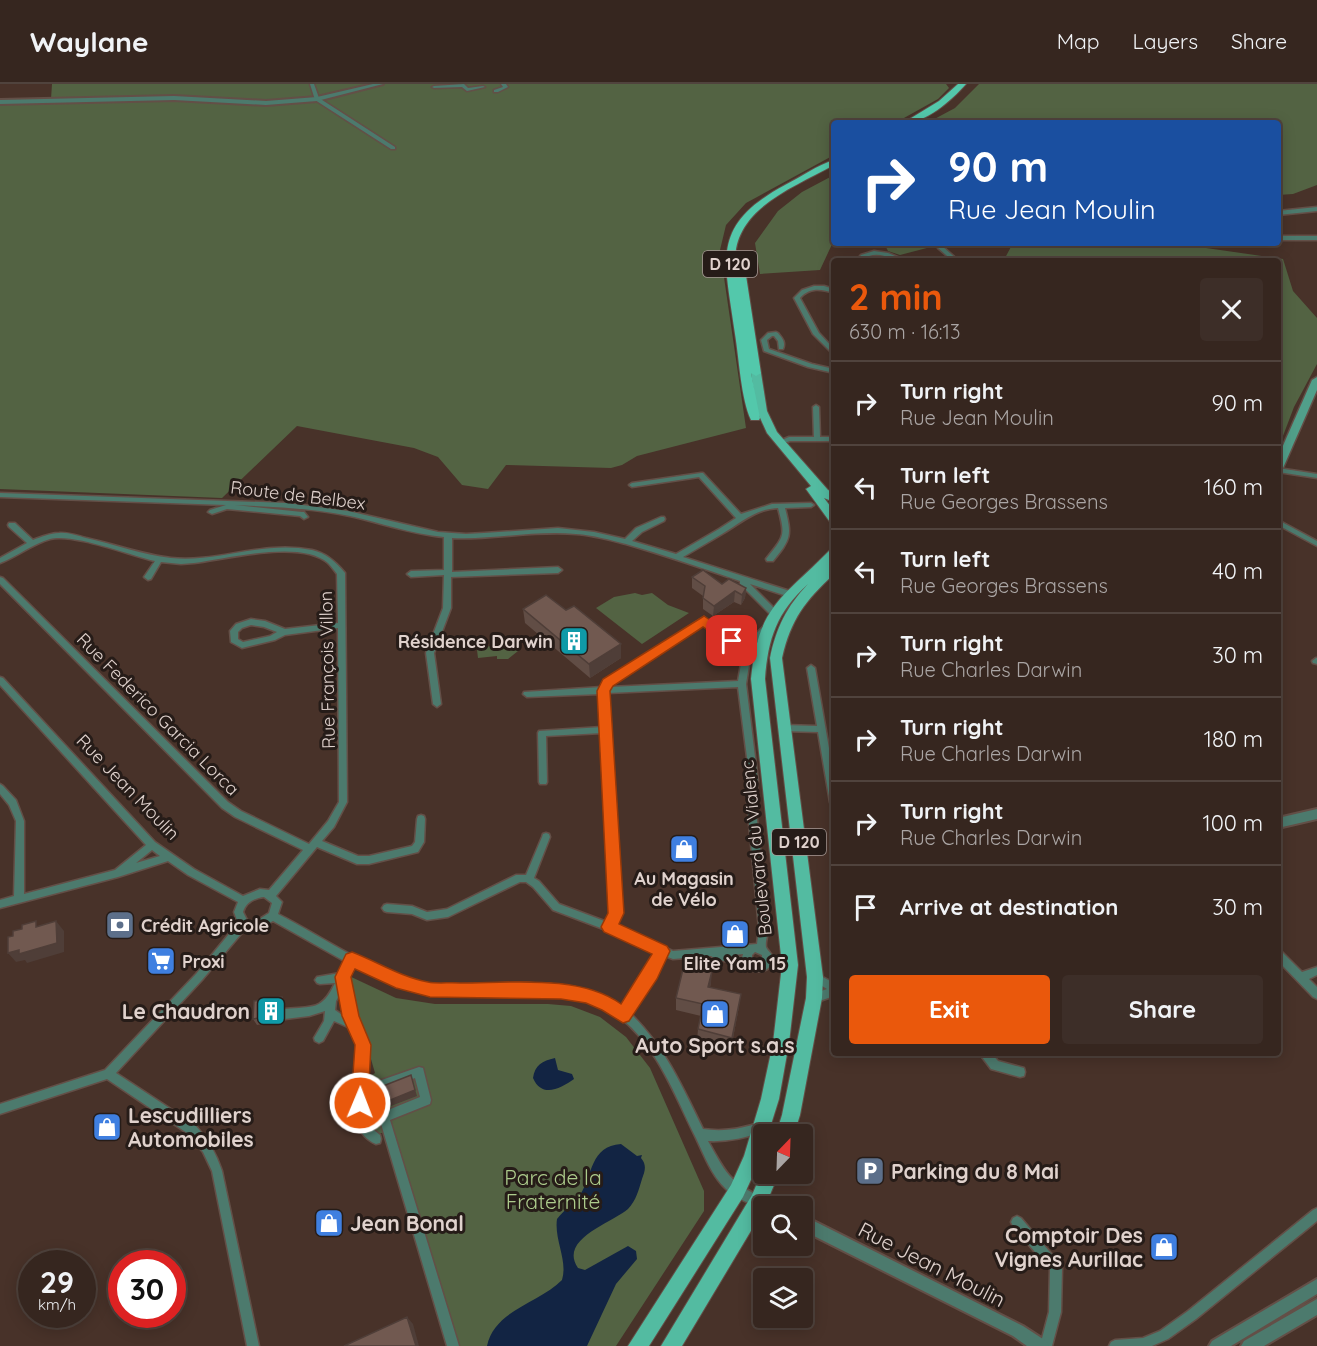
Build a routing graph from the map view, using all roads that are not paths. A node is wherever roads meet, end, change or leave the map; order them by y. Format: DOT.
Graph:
graph roads {
  1 [pos="312,84"];
  2 [pos="380,84"];
  3 [pos="503,84"];
  4 [pos="962,84"];
  5 [pos="970,84"];
  6 [pos="461,85"];
  7 [pos="434,87"];
  8 [pos="483,87"];
  9 [pos="496,91"];
  10 [pos="317,99"];
  11 [pos="0,102"];
  12 [pos="912,120"];
  13 [pos="924,120"];
  14 [pos="393,148"];
  15 [pos="831,164"];
  16 [pos="831,170"];
  17 [pos="1317,209"];
  18 [pos="1281,213"];
  19 [pos="1281,238"];
  20 [pos="1317,238"];
  21 [pos="940,247"];
  22 [pos="861,258"];
  23 [pos="891,258"];
  24 [pos="953,258"];
  25 [pos="831,290"];
  26 [pos="781,348"];
  27 [pos="831,349"];
  28 [pos="831,370"];
  29 [pos="756,373"];
  30 [pos="1317,380"];
  31 [pos="816,407"];
  32 [pos="755,418"];
  33 [pos="817,438"];
  34 [pos="831,439"];
  35 [pos="779,443"];
  36 [pos="1281,462"];
  37 [pos="1281,470"];
  38 [pos="1317,476"];
  39 [pos="632,484"];
  40 [pos="0,495"];
  41 [pos="831,496"];
  42 [pos="811,505"];
  43 [pos="781,506"];
  44 [pos="285,509"];
  45 [pos="212,512"];
  46 [pos="831,515"];
  47 [pos="304,517"];
  48 [pos="740,518"];
  49 [pos="661,519"];
  50 [pos="1281,524"];
  51 [pos="12,525"];
  52 [pos="448,535"];
  53 [pos="626,542"];
  54 [pos="33,544"];
  55 [pos="1317,544"];
  56 [pos="831,556"];
  57 [pos="677,557"];
  58 [pos="160,558"];
  59 [pos="770,559"];
  60 [pos="0,561"];
  61 [pos="558,570"];
  62 [pos="831,571"];
  63 [pos="448,573"];
  64 [pos="411,574"];
  65 [pos="148,577"];
  66 [pos="0,580"];
  67 [pos="743,581"];
  68 [pos="790,594"];
  69 [pos="771,620"];
  70 [pos="342,625"];
  71 [pos="284,632"];
  72 [pos="748,645"];
  73 [pos="811,668"];
  74 [pos="0,680"];
  75 [pos="742,684"];
  76 [pos="604,691"];
  77 [pos="527,694"];
  78 [pos="437,704"];
  79 [pos="784,728"];
  80 [pos="822,729"];
  81 [pos="604,730"];
  82 [pos="749,748"];
  83 [pos="765,782"];
  84 [pos="543,783"];
  85 [pos="831,784"];
  86 [pos="0,788"];
  87 [pos="1317,814"];
  88 [pos="421,819"];
  89 [pos="1281,822"];
  90 [pos="546,837"];
  91 [pos="152,844"];
  92 [pos="313,845"];
  93 [pos="168,856"];
  94 [pos="118,873"];
  95 [pos="529,879"];
  96 [pos="271,896"];
  97 [pos="19,899"];
  98 [pos="244,901"];
  99 [pos="0,904"];
  100 [pos="387,908"];
  101 [pos="273,916"];
  102 [pos="244,923"];
  103 [pos="609,927"];
  104 [pos="756,950"];
  105 [pos="662,951"];
  106 [pos="691,954"];
  107 [pos="1281,957"];
  108 [pos="352,959"];
  109 [pos="751,966"];
  110 [pos="1317,971"];
  111 [pos="343,977"];
  112 [pos="815,977"];
  113 [pos="1301,977"];
  114 [pos="320,980"];
  115 [pos="831,988"];
  116 [pos="831,991"];
  117 [pos="1317,994"];
  118 [pos="814,998"];
  119 [pos="331,1006"];
  120 [pos="285,1014"];
  121 [pos="623,1016"];
  122 [pos="355,1025"];
  123 [pos="319,1038"];
  124 [pos="987,1056"];
  125 [pos="1020,1072"];
  126 [pos="108,1074"];
  127 [pos="0,1109"];
  128 [pos="384,1117"];
  129 [pos="762,1124"];
  130 [pos="788,1124"];
  131 [pos="753,1130"];
  132 [pos="699,1134"];
  133 [pos="376,1139"];
  134 [pos="753,1154"];
  135 [pos="737,1191"];
  136 [pos="753,1199"];
  137 [pos="1317,1214"];
  138 [pos="753,1219"];
  139 [pos="1017,1222"];
  140 [pos="813,1228"];
  141 [pos="1317,1286"];
  142 [pos="1317,1307"];
  143 [pos="253,1346"];
  144 [pos="453,1346"];
  145 [pos="638,1346"];
  146 [pos="671,1346"];
  147 [pos="1041,1346"];
  148 [pos="1046,1346"];
  149 [pos="1115,1346"];
  150 [pos="1217,1346"];
  151 [pos="1249,1346"];
  1 -- 10 [label="street"];
  2 -- 10 [label="street"];
  3 -- 9 [label="street"];
  4 -- 12 [label="highway"];
  5 -- 13 [label="highway"];
  6 -- 7 [label="street"];
  6 -- 8 [label="street"];
  10 -- 11 [label="street"];
  10 -- 14 [label="street"];
  15 -- 32 [label="highway, D 120"];
  16 -- 29 [label="highway, D 120"];
  17 -- 18 [label="street"];
  19 -- 20 [label="street"];
  21 -- 24 [label="street"];
  22 -- 23 [label="street"];
  25 -- 27 [label="street"];
  26 -- 28 [label="street"];
  29 -- 35 [label="main road, D 120"];
  30 -- 36 [label="main road"];
  31 -- 33 [label="street"];
  32 -- 46 [label="main road, D 120"];
  33 -- 34 [label="street"];
  33 -- 35 [label="street"];
  35 -- 41 [label="main road, D 120"];
  37 -- 38 [label="street"];
  39 -- 48 [label="street"];
  40 -- 44 [label="street, Route de Belbex"];
  42 -- 43 [label="street"];
  43 -- 48 [label="street"];
  43 -- 59 [label="street"];
  44 -- 45 [label="street"];
  44 -- 47 [label="street"];
  44 -- 52 [label="street, Route de Belbex"];
  48 -- 57 [label="street"];
  49 -- 53 [label="street"];
  50 -- 55 [label="street"];
  51 -- 54 [label="street"];
  52 -- 53 [label="street, Route de Belbex"];
  52 -- 63 [label="street"];
  53 -- 57 [label="street, Route de Belbex"];
  54 -- 58 [label="street, Rue François Villon"];
  54 -- 60 [label="street, Rue François Villon"];
  56 -- 68 [label="main road, Boulevard du Vialenc / D 120"];
  57 -- 67 [label="street, Route de Belbex"];
  58 -- 65 [label="street"];
  58 -- 70 [label="street, Rue François Villon"];
  61 -- 63 [label="street"];
  62 -- 79 [label="main road, D 120"];
  63 -- 64 [label="street"];
  63 -- 78 [label="street"];
  66 -- 92 [label="street, Rue Federico Garcia Lorca"];
  67 -- 68 [label="street, Route de Belbex"];
  67 -- 69 [label="street, Route de Belbex"];
  68 -- 69 [label="main road, Boulevard du Vialenc / D 120"];
  69 -- 72 [label="street"];
  69 -- 83 [label="main road, Boulevard du Vialenc / D 120"];
  70 -- 71 [label="street"];
  70 -- 92 [label="street, Rue François Villon"];
  71 -- 71 [label="street"];
  72 -- 75 [label="street"];
  72 -- 76 [label="street"];
  73 -- 80 [label="street"];
  74 -- 91 [label="street, Rue Jean Moulin"];
  75 -- 76 [label="street"];
  75 -- 82 [label="street"];
  76 -- 77 [label="street"];
  76 -- 81 [label="street"];
  79 -- 80 [label="street"];
  79 -- 112 [label="main road, D 120"];
  80 -- 85 [label="street"];
  81 -- 84 [label="street"];
  81 -- 103 [label="street"];
  82 -- 83 [label="street"];
  82 -- 104 [label="street"];
  83 -- 129 [label="main road, Boulevard du Vialenc / D 120"];
  86 -- 97 [label="street"];
  87 -- 89 [label="street"];
  88 -- 92 [label="street, Rue Federico Garcia Lorca"];
  90 -- 95 [label="street"];
  91 -- 93 [label="street, Rue Jean Moulin"];
  91 -- 94 [label="street"];
  92 -- 96 [label="street, Rue François Villon"];
  93 -- 94 [label="street"];
  93 -- 98 [label="street, Rue Jean Moulin"];
  94 -- 97 [label="street"];
  95 -- 100 [label="street"];
  95 -- 103 [label="street"];
  96 -- 98 [label="street"];
  96 -- 101 [label="street"];
  97 -- 99 [label="street"];
  98 -- 102 [label="street"];
  101 -- 102 [label="street"];
  101 -- 108 [label="street"];
  102 -- 126 [label="street"];
  103 -- 105 [label="street"];
  104 -- 106 [label="street"];
  104 -- 109 [label="street"];
  104 -- 109 [label="street"];
  105 -- 106 [label="street"];
  105 -- 121 [label="street"];
  106 -- 109 [label="street"];
  107 -- 113 [label="street"];
  108 -- 111 [label="street"];
  108 -- 121 [label="street"];
  110 -- 113 [label="street"];
  111 -- 114 [label="street"];
  111 -- 119 [label="street"];
  111 -- 122 [label="street"];
  112 -- 115 [label="street"];
  112 -- 118 [label="main road, D 120"];
  113 -- 117 [label="street"];
  116 -- 118 [label="street"];
  118 -- 130 [label="main road, D 120"];
  119 -- 120 [label="street"];
  119 -- 122 [label="street"];
  119 -- 123 [label="street"];
  121 -- 132 [label="street"];
  122 -- 133 [label="street"];
  124 -- 125 [label="street"];
  126 -- 127 [label="street"];
  126 -- 143 [label="street"];
  128 -- 128 [label="street"];
  128 -- 144 [label="street"];
  131 -- 132 [label="street"];
  132 -- 135 [label="street"];
  134 -- 135 [label="main road, Boulevard du Vialenc / D 120"];
  135 -- 136 [label="street"];
  135 -- 145 [label="main road, Boulevard du Vialenc / D 120"];
  137 -- 149 [label="street"];
  138 -- 146 [label="main road"];
  139 -- 148 [label="street"];
  140 -- 147 [label="street, Rue Jean Moulin"];
  141 -- 150 [label="street"];
  142 -- 151 [label="street"];
}
